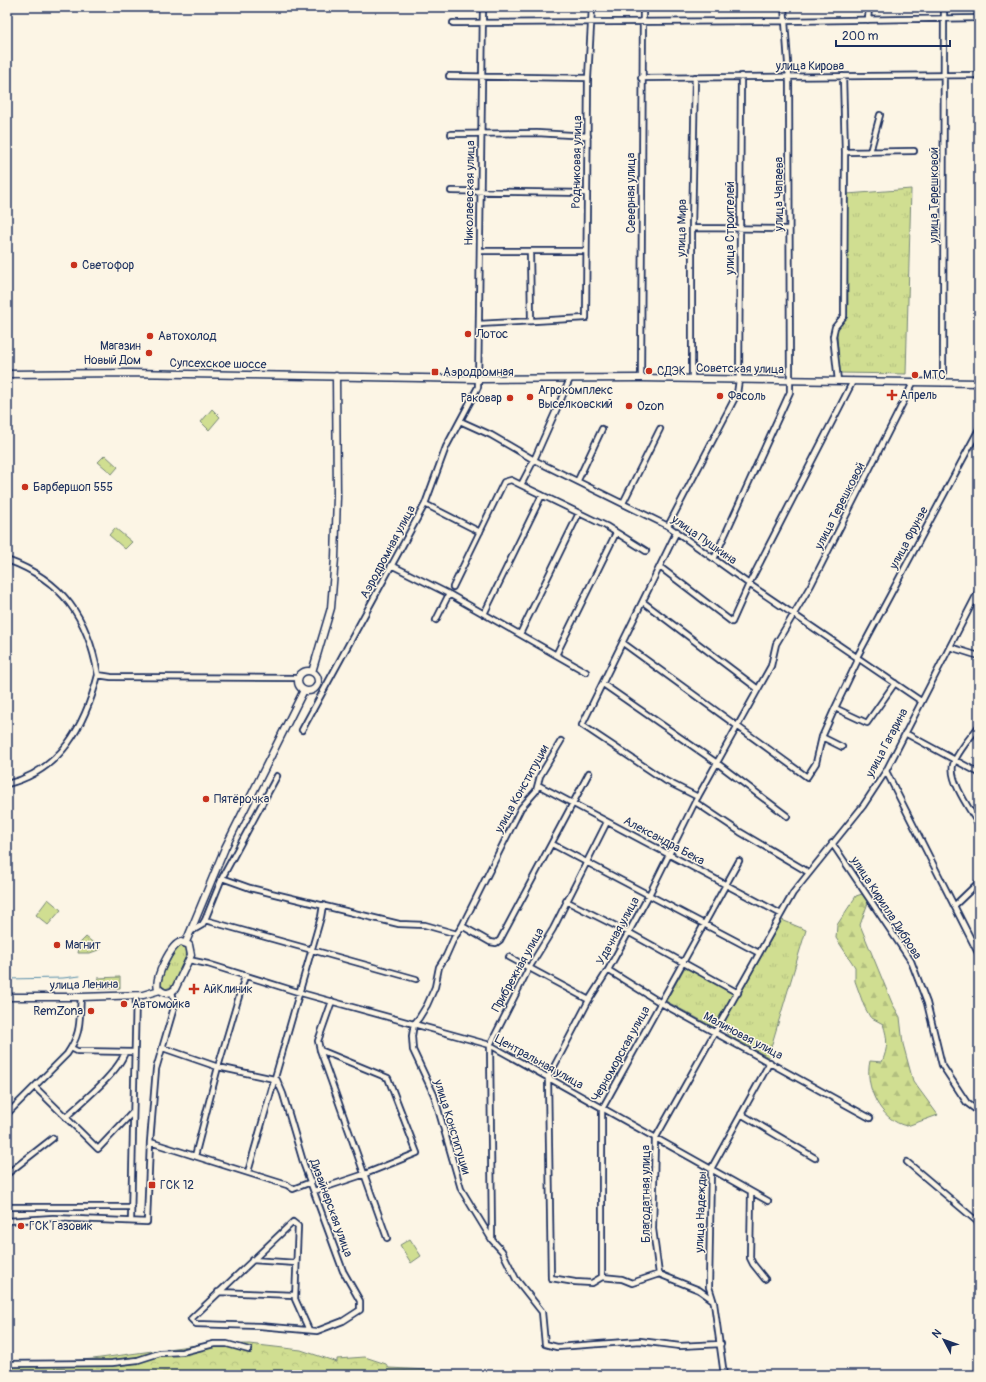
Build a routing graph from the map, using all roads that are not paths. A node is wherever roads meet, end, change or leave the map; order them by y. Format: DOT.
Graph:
graph roads {
  1 [pos="483,7"];
  2 [pos="592,7"];
  3 [pos="643,7"];
  4 [pos="784,7"];
  5 [pos="869,7"];
  6 [pos="944,7"];
  7 [pos="979,18"];
  8 [pos="868,20"];
  9 [pos="944,20"];
  10 [pos="784,21"];
  11 [pos="642,22"];
  12 [pos="453,23"];
  13 [pos="482,23"];
  14 [pos="592,23"];
  15 [pos="449,76"];
  16 [pos="482,76"];
  17 [pos="741,76"];
  18 [pos="843,76"];
  19 [pos="945,76"];
  20 [pos="979,76"];
  21 [pos="695,77"];
  22 [pos="789,77"];
  23 [pos="588,78"];
  24 [pos="641,78"];
  25 [pos="880,115"];
  26 [pos="451,134"];
  27 [pos="481,134"];
  28 [pos="588,136"];
  29 [pos="845,152"];
  30 [pos="870,152"];
  31 [pos="914,152"];
  32 [pos="451,191"];
  33 [pos="481,192"];
  34 [pos="587,193"];
  35 [pos="692,228"];
  36 [pos="739,229"];
  37 [pos="789,229"];
  38 [pos="480,251"];
  39 [pos="530,251"];
  40 [pos="586,251"];
  41 [pos="530,321"];
  42 [pos="479,324"];
  43 [pos="7,374"];
  44 [pos="336,376"];
  45 [pos="428,378"];
  46 [pos="641,378"];
  47 [pos="478,379"];
  48 [pos="570,379"];
  49 [pos="692,379"];
  50 [pos="739,380"];
  51 [pos="790,381"];
  52 [pos="838,381"];
  53 [pos="853,381"];
  54 [pos="913,383"];
  55 [pos="943,383"];
  56 [pos="979,383"];
  57 [pos="460,420"];
  58 [pos="660,429"];
  59 [pos="979,429"];
  60 [pos="602,430"];
  61 [pos="534,460"];
  62 [pos="578,480"];
  63 [pos="521,485"];
  64 [pos="542,495"];
  65 [pos="623,503"];
  66 [pos="425,504"];
  67 [pos="579,513"];
  68 [pos="668,526"];
  69 [pos="677,531"];
  70 [pos="480,532"];
  71 [pos="616,533"];
  72 [pos="646,551"];
  73 [pos="714,559"];
  74 [pos="7,560"];
  75 [pos="391,565"];
  76 [pos="660,567"];
  77 [pos="749,584"];
  78 [pos="453,587"];
  79 [pos="979,590"];
  80 [pos="449,594"];
  81 [pos="643,602"];
  82 [pos="973,602"];
  83 [pos="979,603"];
  84 [pos="484,614"];
  85 [pos="794,615"];
  86 [pos="436,620"];
  87 [pos="520,634"];
  88 [pos="623,643"];
  89 [pos="950,647"];
  90 [pos="556,655"];
  91 [pos="979,656"];
  92 [pos="857,657"];
  93 [pos="312,672"];
  94 [pos="586,672"];
  95 [pos="98,675"];
  96 [pos="298,678"];
  97 [pos="895,683"];
  98 [pos="603,684"];
  99 [pos="758,689"];
  100 [pos="304,690"];
  101 [pos="921,701"];
  102 [pos="835,708"];
  103 [pos="738,726"];
  104 [pos="979,726"];
  105 [pos="302,730"];
  106 [pos="905,733"];
  107 [pos="822,737"];
  108 [pos="561,741"];
  109 [pos="842,747"];
  110 [pos="955,760"];
  111 [pos="717,763"];
  112 [pos="886,771"];
  113 [pos="590,773"];
  114 [pos="979,773"];
  115 [pos="277,776"];
  116 [pos="7,784"];
  117 [pos="538,785"];
  118 [pos="697,800"];
  119 [pos="573,803"];
  120 [pos="787,816"];
  121 [pos="607,822"];
  122 [pos="979,825"];
  123 [pos="552,844"];
  124 [pos="832,844"];
  125 [pos="670,854"];
  126 [pos="739,861"];
  127 [pos="586,862"];
  128 [pos="808,872"];
  129 [pos="222,878"];
  130 [pos="979,882"];
  131 [pos="726,885"];
  132 [pos="649,895"];
  133 [pos="566,901"];
  134 [pos="323,905"];
  135 [pos="954,906"];
  136 [pos="781,914"];
  137 [pos="205,920"];
  138 [pos="704,925"];
  139 [pos="462,926"];
  140 [pos="190,932"];
  141 [pos="628,932"];
  142 [pos="457,934"];
  143 [pos="186,942"];
  144 [pos="313,950"];
  145 [pos="758,953"];
  146 [pos="979,955"];
  147 [pos="509,957"];
  148 [pos="189,960"];
  149 [pos="683,963"];
  150 [pos="529,968"];
  151 [pos="608,970"];
  152 [pos="245,976"];
  153 [pos="416,979"];
  154 [pos="160,990"];
  155 [pos="172,992"];
  156 [pos="301,993"];
  157 [pos="738,993"];
  158 [pos="136,995"];
  159 [pos="7,997"];
  160 [pos="81,997"];
  161 [pos="589,1000"];
  162 [pos="332,1001"];
  163 [pos="661,1003"];
  164 [pos="414,1024"];
  165 [pos="715,1032"];
  166 [pos="490,1045"];
  167 [pos="71,1048"];
  168 [pos="163,1048"];
  169 [pos="320,1050"];
  170 [pos="125,1052"];
  171 [pos="133,1052"];
  172 [pos="770,1062"];
  173 [pos="218,1067"];
  174 [pos="548,1078"];
  175 [pos="274,1079"];
  176 [pos="35,1087"];
  177 [pos="602,1108"];
  178 [pos="979,1112"];
  179 [pos="132,1113"];
  180 [pos="7,1114"];
  181 [pos="741,1114"];
  182 [pos="66,1117"];
  183 [pos="870,1118"];
  184 [pos="53,1138"];
  185 [pos="655,1139"];
  186 [pos="150,1142"];
  187 [pos="195,1156"];
  188 [pos="815,1158"];
  189 [pos="907,1162"];
  190 [pos="710,1169"];
  191 [pos="248,1172"];
  192 [pos="7,1174"];
  193 [pos="364,1174"];
  194 [pos="311,1182"];
  195 [pos="314,1190"];
  196 [pos="751,1192"];
  197 [pos="768,1201"];
  198 [pos="7,1207"];
  199 [pos="132,1207"];
  200 [pos="7,1221"];
  201 [pos="130,1221"];
  202 [pos="979,1223"];
  203 [pos="387,1238"];
  204 [pos="492,1240"];
  205 [pos="252,1260"];
  206 [pos="296,1263"];
  207 [pos="659,1274"];
  208 [pos="602,1277"];
  209 [pos="765,1279"];
  210 [pos="218,1292"];
  211 [pos="294,1295"];
  212 [pos="713,1300"];
  213 [pos="309,1330"];
  214 [pos="721,1344"];
  215 [pos="249,1350"];
  216 [pos="7,1364"];
  217 [pos="724,1375"];
  1 -- 13 [label="street, Николаевская улица"];
  2 -- 14 [label="street, Родниковая улица"];
  3 -- 11 [label="street, Северная улица"];
  4 -- 10 [label="street, улица Чапаева"];
  5 -- 8 [label="street"];
  6 -- 9 [label="street, улица Терешковой"];
  7 -- 9 [label="street"];
  8 -- 9 [label="street"];
  8 -- 10 [label="street"];
  9 -- 19 [label="street, улица Терешковой"];
  10 -- 11 [label="street"];
  10 -- 22 [label="street, улица Чапаева"];
  11 -- 14 [label="street"];
  11 -- 24 [label="street, Северная улица"];
  12 -- 13 [label="street"];
  13 -- 14 [label="street"];
  13 -- 16 [label="street, Николаевская улица"];
  14 -- 23 [label="street, Родниковая улица"];
  15 -- 16 [label="street"];
  16 -- 23 [label="street"];
  16 -- 27 [label="street, Николаевская улица"];
  17 -- 21 [label="street, улица Кирова"];
  17 -- 22 [label="street, улица Кирова"];
  17 -- 36 [label="street, улица Строителей"];
  18 -- 19 [label="street, улица Кирова"];
  18 -- 22 [label="street, улица Кирова"];
  18 -- 29 [label="street"];
  19 -- 20 [label="street, улица Кирова"];
  19 -- 55 [label="street, улица Терешковой"];
  21 -- 24 [label="street, улица Кирова"];
  21 -- 35 [label="street, улица Мира"];
  22 -- 37 [label="street, улица Чапаева"];
  23 -- 28 [label="street, Родниковая улица"];
  24 -- 46 [label="street, Северная улица"];
  25 -- 30 [label="street"];
  26 -- 27 [label="street"];
  27 -- 28 [label="street"];
  27 -- 33 [label="street, Николаевская улица"];
  28 -- 34 [label="street, Родниковая улица"];
  29 -- 30 [label="street"];
  29 -- 52 [label="street"];
  30 -- 31 [label="street"];
  32 -- 33 [label="street"];
  33 -- 34 [label="street"];
  33 -- 38 [label="street, Николаевская улица"];
  34 -- 40 [label="street, Родниковая улица"];
  35 -- 36 [label="street"];
  35 -- 49 [label="street, улица Мира"];
  36 -- 37 [label="street"];
  36 -- 50 [label="street, улица Строителей"];
  37 -- 51 [label="street, улица Чапаева"];
  38 -- 39 [label="street"];
  38 -- 42 [label="street, Николаевская улица"];
  39 -- 40 [label="street"];
  39 -- 41 [label="street"];
  40 -- 41 [label="street, Родниковая улица"];
  41 -- 42 [label="street"];
  42 -- 47 [label="street, Николаевская улица"];
  43 -- 44 [label="main road, Супсехское шоссе"];
  44 -- 45 [label="main road, Супсехское шоссе"];
  44 -- 93 [label="main road"];
  45 -- 47 [label="main road, Советская улица"];
  46 -- 48 [label="main road, Советская улица"];
  46 -- 49 [label="main road, Советская улица"];
  47 -- 48 [label="main road, Советская улица"];
  47 -- 57 [label="street, Аэродромная улица"];
  48 -- 61 [label="street"];
  49 -- 50 [label="main road, Советская улица"];
  50 -- 51 [label="main road, Советская улица"];
  50 -- 68 [label="street"];
  51 -- 52 [label="main road, Советская улица"];
  51 -- 73 [label="street, улица Чапаева"];
  52 -- 53 [label="main road, Советская улица"];
  53 -- 54 [label="main road, Советская улица"];
  53 -- 77 [label="street"];
  54 -- 55 [label="main road, Советская улица"];
  54 -- 85 [label="street, улица Терешковой"];
  55 -- 56 [label="main road, Советская улица"];
  57 -- 61 [label="street, улица Пушкина"];
  57 -- 66 [label="street, Аэродромная улица"];
  58 -- 65 [label="street"];
  59 -- 92 [label="street, улица Фрунзе"];
  60 -- 62 [label="street"];
  61 -- 62 [label="street, улица Пушкина"];
  61 -- 63 [label="street"];
  62 -- 65 [label="street, улица Пушкина"];
  63 -- 64 [label="street"];
  63 -- 70 [label="street"];
  64 -- 67 [label="street"];
  64 -- 84 [label="street"];
  65 -- 68 [label="street, улица Пушкина"];
  66 -- 70 [label="street"];
  66 -- 75 [label="street, Аэродромная улица"];
  67 -- 71 [label="street"];
  67 -- 87 [label="street"];
  68 -- 69 [label="street, улица Пушкина"];
  69 -- 73 [label="street, улица Пушкина"];
  69 -- 76 [label="street"];
  70 -- 78 [label="street"];
  71 -- 72 [label="street"];
  71 -- 90 [label="street"];
  73 -- 77 [label="street, улица Пушкина"];
  74 -- 95 [label="street"];
  75 -- 80 [label="street"];
  75 -- 105 [label="street, Аэродромная улица"];
  76 -- 77 [label="street"];
  76 -- 81 [label="street"];
  77 -- 85 [label="street, улица Пушкина"];
  79 -- 82 [label="street, улица Гагарина"];
  80 -- 84 [label="street"];
  80 -- 86 [label="street"];
  81 -- 88 [label="street"];
  81 -- 99 [label="street"];
  82 -- 83 [label="street"];
  82 -- 89 [label="street, улица Гагарина"];
  84 -- 87 [label="street"];
  85 -- 92 [label="street, улица Пушкина"];
  85 -- 99 [label="street, Удачная улица"];
  87 -- 90 [label="street"];
  88 -- 98 [label="street"];
  88 -- 103 [label="street"];
  89 -- 91 [label="street"];
  89 -- 101 [label="street, улица Гагарина"];
  90 -- 94 [label="street"];
  92 -- 97 [label="street, улица Пушкина"];
  92 -- 102 [label="street, улица Фрунзе"];
  93 -- 96 [label="main road"];
  93 -- 100 [label="main road"];
  95 -- 96 [label="street"];
  95 -- 116 [label="street"];
  96 -- 100 [label="main road"];
  97 -- 101 [label="street, улица Пушкина"];
  97 -- 102 [label="street"];
  98 -- 111 [label="street"];
  98 -- 118 [label="street"];
  99 -- 103 [label="street, Удачная улица"];
  100 -- 140 [label="main road"];
  101 -- 106 [label="street, улица Гагарина"];
  102 -- 107 [label="street, улица Фрунзе"];
  103 -- 107 [label="street, улица Фрунзе"];
  103 -- 111 [label="street, Удачная улица"];
  104 -- 110 [label="street"];
  106 -- 110 [label="street"];
  106 -- 112 [label="street, улица Гагарина"];
  107 -- 109 [label="street"];
  108 -- 117 [label="street, улица Конституции"];
  110 -- 114 [label="street"];
  110 -- 122 [label="street"];
  111 -- 118 [label="street, Удачная улица"];
  111 -- 120 [label="street"];
  112 -- 124 [label="street, улица Гагарина"];
  112 -- 135 [label="street"];
  113 -- 119 [label="street"];
  115 -- 129 [label="street"];
  117 -- 119 [label="street, Александра Бека"];
  117 -- 139 [label="street, улица Конституции"];
  118 -- 125 [label="street, Удачная улица"];
  118 -- 128 [label="street"];
  119 -- 121 [label="street, Александра Бека"];
  119 -- 123 [label="street"];
  121 -- 125 [label="street, Александра Бека"];
  121 -- 127 [label="street, Прибрежная улица"];
  123 -- 127 [label="street"];
  123 -- 139 [label="street"];
  124 -- 128 [label="street, улица Гагарина"];
  124 -- 178 [label="street, улица Кирилла Диброва"];
  125 -- 131 [label="street, Александра Бека"];
  125 -- 132 [label="street, Удачная улица"];
  126 -- 131 [label="street, Черноморская улица"];
  127 -- 132 [label="street"];
  127 -- 133 [label="street, Прибрежная улица"];
  128 -- 136 [label="street, улица Гагарина"];
  129 -- 134 [label="street"];
  129 -- 137 [label="street"];
  130 -- 135 [label="street"];
  131 -- 136 [label="street, Александра Бека"];
  131 -- 138 [label="street, Черноморская улица"];
  132 -- 138 [label="street"];
  132 -- 141 [label="street, Удачная улица"];
  133 -- 141 [label="street"];
  133 -- 150 [label="street, Прибрежная улица"];
  134 -- 142 [label="street"];
  134 -- 144 [label="street"];
  135 -- 146 [label="street"];
  136 -- 145 [label="street, улица Гагарина"];
  137 -- 140 [label="street"];
  137 -- 144 [label="street"];
  138 -- 145 [label="street"];
  138 -- 149 [label="street, Черноморская улица"];
  139 -- 142 [label="street, улица Конституции"];
  140 -- 143 [label="main road"];
  141 -- 149 [label="street"];
  141 -- 151 [label="street, Удачная улица"];
  142 -- 164 [label="street, улица Конституции"];
  143 -- 148 [label="main road"];
  143 -- 154 [label="main road"];
  144 -- 153 [label="street"];
  144 -- 156 [label="street"];
  145 -- 157 [label="street, Благодатная улица"];
  147 -- 150 [label="street"];
  148 -- 152 [label="street, Центральная улица"];
  148 -- 155 [label="main road"];
  149 -- 157 [label="street"];
  149 -- 163 [label="street, Черноморская улица"];
  150 -- 161 [label="street"];
  150 -- 166 [label="street, Прибрежная улица"];
  151 -- 161 [label="street, Удачная улица"];
  151 -- 163 [label="street, Малиновая улица"];
  152 -- 156 [label="street, Центральная улица"];
  152 -- 173 [label="street"];
  154 -- 155 [label="main road"];
  154 -- 158 [label="main road, улица Ленина"];
  155 -- 168 [label="street"];
  156 -- 162 [label="street, Центральная улица"];
  156 -- 175 [label="street"];
  157 -- 165 [label="street, Благодатная улица"];
  158 -- 160 [label="main road, улица Ленина"];
  158 -- 171 [label="street"];
  159 -- 160 [label="main road, улица Ленина"];
  160 -- 167 [label="street"];
  161 -- 174 [label="street, Удачная улица"];
  162 -- 164 [label="street, Центральная улица"];
  162 -- 169 [label="street"];
  163 -- 165 [label="street, Малиновая улица"];
  163 -- 177 [label="street, Черноморская улица"];
  164 -- 166 [label="street, Центральная улица"];
  164 -- 204 [label="street, улица Конституции"];
  165 -- 172 [label="street, Малиновая улица"];
  165 -- 185 [label="street, Благодатная улица"];
  166 -- 174 [label="street, Центральная улица"];
  166 -- 204 [label="street, Прибрежная улица"];
  167 -- 170 [label="street"];
  167 -- 176 [label="street"];
  168 -- 173 [label="street"];
  168 -- 186 [label="street"];
  169 -- 193 [label="street"];
  169 -- 193 [label="street"];
  170 -- 171 [label="street"];
  170 -- 182 [label="street"];
  171 -- 179 [label="street"];
  172 -- 181 [label="street, улица Надежды"];
  172 -- 183 [label="street, Малиновая улица"];
  173 -- 175 [label="street"];
  173 -- 187 [label="street"];
  174 -- 177 [label="street, Центральная улица"];
  174 -- 208 [label="street, Удачная улица"];
  175 -- 191 [label="street"];
  175 -- 194 [label="street, Дизайнерская улица"];
  176 -- 180 [label="street"];
  176 -- 182 [label="street"];
  177 -- 185 [label="street, Центральная улица"];
  177 -- 208 [label="street, Черноморская улица"];
  179 -- 182 [label="street"];
  179 -- 199 [label="street"];
  181 -- 188 [label="street"];
  181 -- 190 [label="street, улица Надежды"];
  184 -- 192 [label="street"];
  185 -- 190 [label="street, Центральная улица"];
  185 -- 207 [label="street, Благодатная улица"];
  186 -- 187 [label="street"];
  186 -- 201 [label="street"];
  187 -- 191 [label="street"];
  189 -- 202 [label="street"];
  190 -- 196 [label="street, Центральная улица"];
  190 -- 212 [label="street, улица Надежды"];
  191 -- 194 [label="street"];
  193 -- 195 [label="street"];
  193 -- 203 [label="street"];
  194 -- 195 [label="street, Дизайнерская улица"];
  195 -- 213 [label="street, Дизайнерская улица"];
  196 -- 197 [label="street, Центральная улица"];
  196 -- 209 [label="street"];
  198 -- 199 [label="street"];
  199 -- 201 [label="street"];
  200 -- 201 [label="street"];
  204 -- 214 [label="street, улица Конституции"];
  205 -- 206 [label="street"];
  205 -- 206 [label="street"];
  205 -- 210 [label="street"];
  206 -- 211 [label="street"];
  207 -- 208 [label="street"];
  207 -- 212 [label="street"];
  210 -- 211 [label="street"];
  210 -- 213 [label="street"];
  211 -- 213 [label="street"];
  212 -- 214 [label="street, улица Надежды"];
  214 -- 217 [label="street, улица Надежды"];
  215 -- 216 [label="street"];
}
